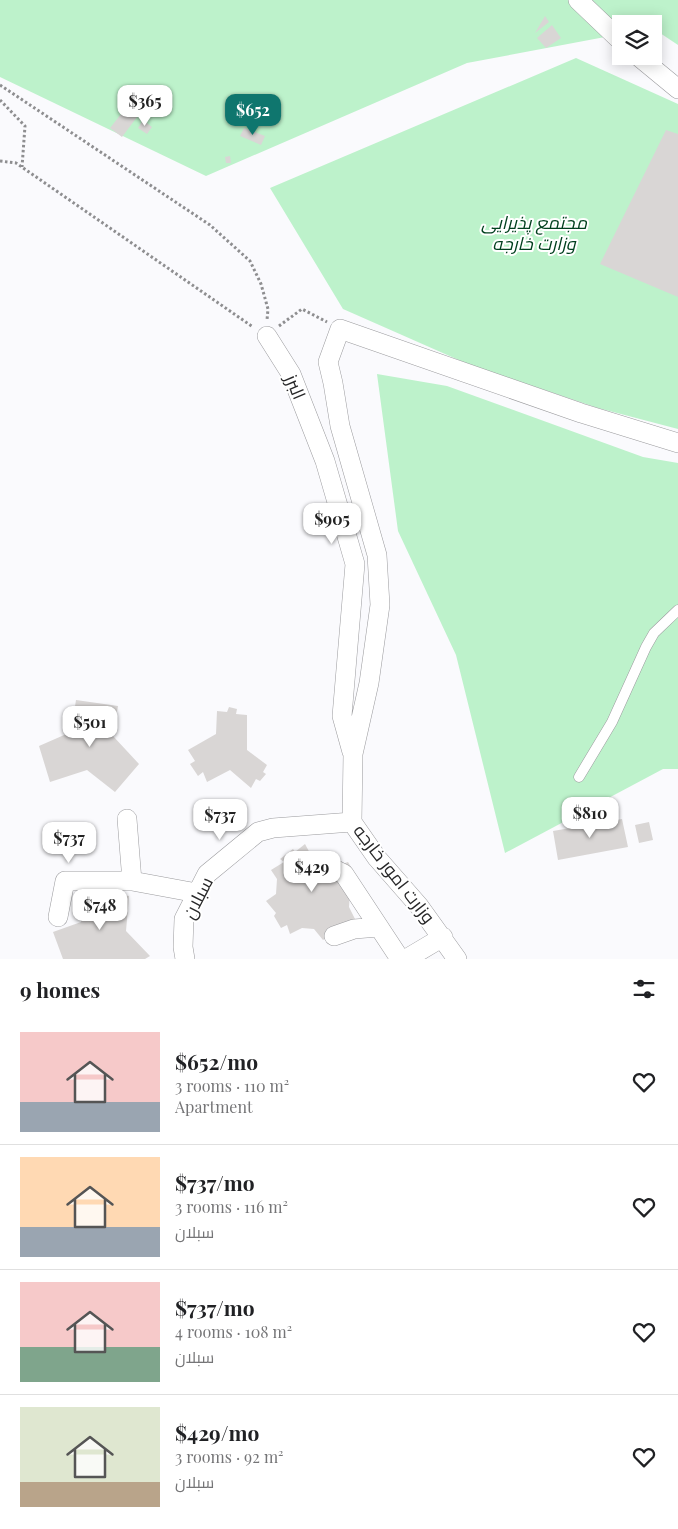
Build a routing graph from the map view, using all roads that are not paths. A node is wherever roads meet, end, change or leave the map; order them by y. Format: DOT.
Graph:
graph roads {
  1 [pos="578,0"];
  2 [pos="612,32"];
  3 [pos="649,65"];
  4 [pos="678,89"];
  5 [pos="267,336"];
  6 [pos="678,443"];
  7 [pos="678,610"];
  8 [pos="353,754"];
  9 [pos="579,777"];
  10 [pos="128,819"];
  11 [pos="352,822"];
  12 [pos="308,868"];
  13 [pos="132,881"];
  14 [pos="197,893"];
  15 [pos="58,917"];
  16 [pos="379,927"];
  17 [pos="334,936"];
  18 [pos="444,937"];
  19 [pos="185,959"];
  20 [pos="400,959"];
  21 [pos="406,959"];
  22 [pos="457,959"];
  1 -- 2 [label="street"];
  3 -- 4 [label="street"];
  5 -- 8 [label="street, البرز"];
  6 -- 8 [label="street"];
  7 -- 9 [label="lane"];
  8 -- 11 [label="street, وزارت امور خارجه"];
  10 -- 13 [label="street"];
  11 -- 14 [label="street, سبلان"];
  11 -- 18 [label="street, وزارت امور خارجه"];
  12 -- 16 [label="street"];
  13 -- 14 [label="street"];
  13 -- 15 [label="street"];
  14 -- 19 [label="street, سبلان"];
  16 -- 17 [label="street"];
  16 -- 20 [label="street"];
  18 -- 21 [label="street"];
  18 -- 22 [label="street, وزارت امور خارجه"];
}
